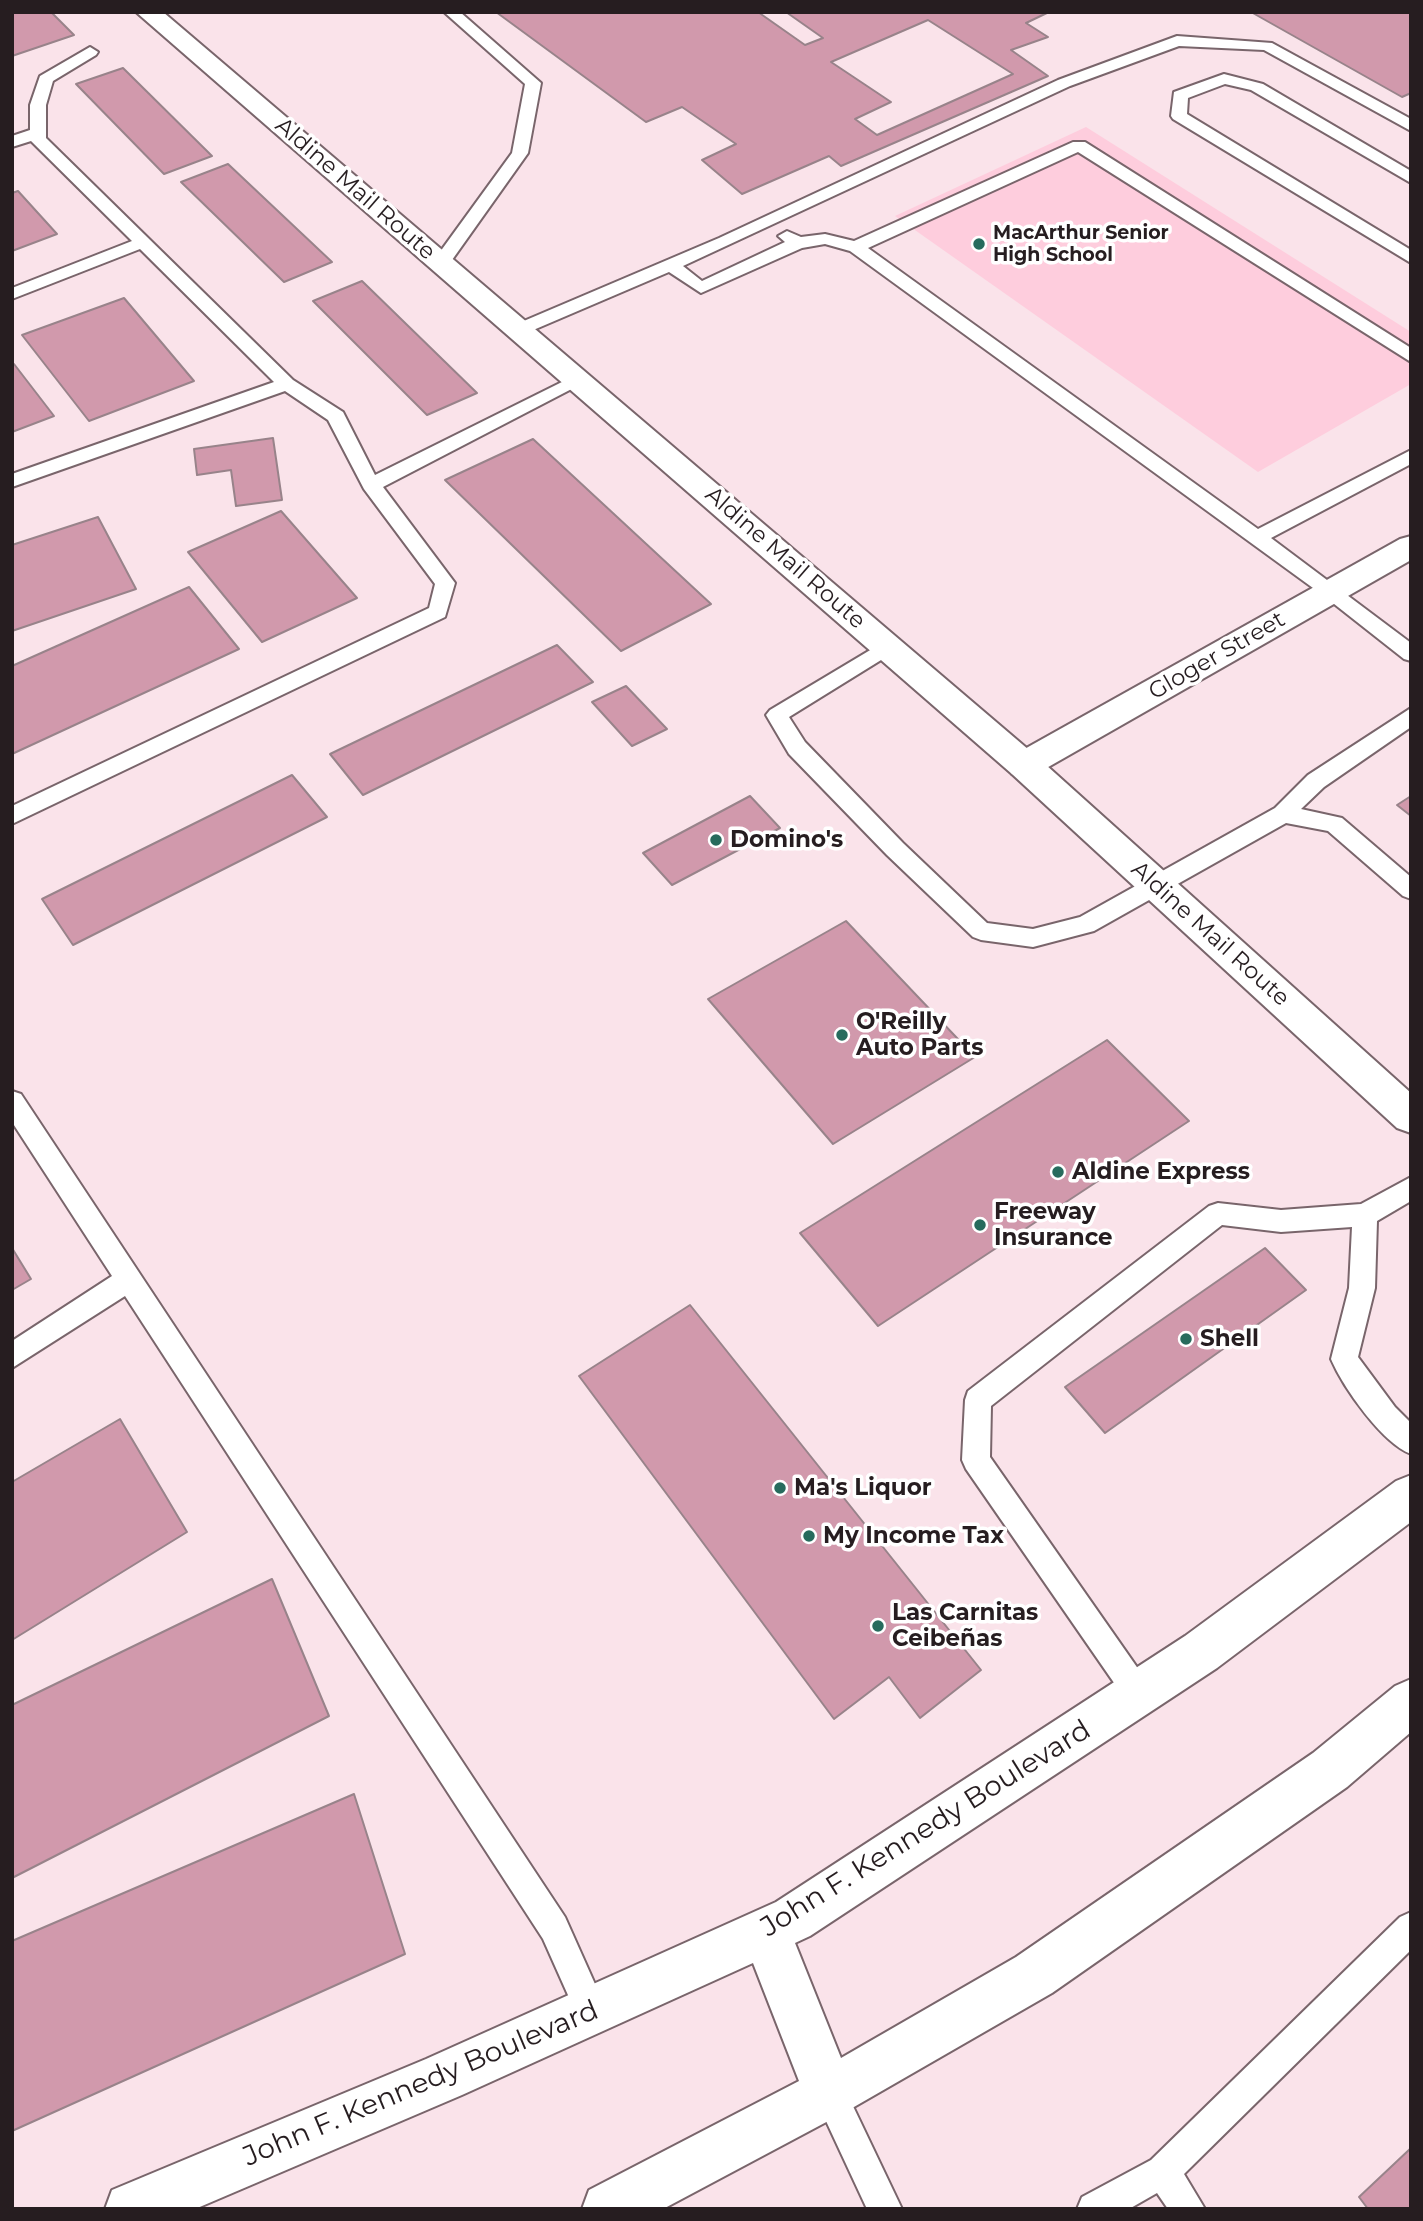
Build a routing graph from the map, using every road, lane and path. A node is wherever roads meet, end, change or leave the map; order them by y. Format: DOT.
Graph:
graph roads {
  1 [pos="148,12"];
  2 [pos="452,12"];
  3 [pos="90,52"];
  4 [pos="1411,126"];
  5 [pos="38,132"];
  6 [pos="12,142"];
  7 [pos="1411,178"];
  8 [pos="765,223"];
  9 [pos="144,242"];
  10 [pos="798,243"];
  11 [pos="856,247"];
  12 [pos="1411,258"];
  13 [pos="441,263"];
  14 [pos="670,265"];
  15 [pos="12,294"];
  16 [pos="518,330"];
  17 [pos="1411,356"];
  18 [pos="578,381"];
  19 [pos="287,384"];
  20 [pos="1411,456"];
  21 [pos="12,481"];
  22 [pos="370,485"];
  23 [pos="1256,538"];
  24 [pos="1411,546"];
  25 [pos="1331,591"];
  26 [pos="887,647"];
  27 [pos="1411,654"];
  28 [pos="1411,716"];
  29 [pos="1024,765"];
  30 [pos="14,814"];
  31 [pos="1283,814"];
  32 [pos="1157,886"];
  33 [pos="1411,890"];
  34 [pos="12,1101"];
  35 [pos="1411,1117"];
  36 [pos="1411,1188"];
  37 [pos="1365,1215"];
  38 [pos="129,1279"];
  39 [pos="12,1356"];
  40 [pos="1411,1441"];
  41 [pos="1411,1496"];
  42 [pos="1138,1693"];
  43 [pos="1411,1702"];
  44 [pos="1411,1928"];
  45 [pos="766,1932"];
  46 [pos="591,2011"];
  47 [pos="829,2094"];
  48 [pos="1163,2172"];
  49 [pos="131,2209"];
  50 [pos="608,2209"];
  51 [pos="885,2209"];
  52 [pos="1094,2209"];
  53 [pos="1188,2209"];
  1 -- 13 [label="main road, Aldine Mail Route"];
  2 -- 13 [label="lane"];
  3 -- 5 [label="lane"];
  4 -- 8 [label="lane"];
  5 -- 6 [label="lane"];
  5 -- 9 [label="lane"];
  7 -- 12 [label="lane"];
  8 -- 10 [label="lane"];
  8 -- 14 [label="lane"];
  9 -- 15 [label="lane"];
  9 -- 19 [label="lane"];
  10 -- 11 [label="lane"];
  10 -- 14 [label="lane"];
  11 -- 17 [label="lane"];
  11 -- 23 [label="lane"];
  13 -- 16 [label="main road, Aldine Mail Route"];
  14 -- 16 [label="lane"];
  16 -- 18 [label="main road, Aldine Mail Route"];
  18 -- 22 [label="lane"];
  18 -- 26 [label="main road, Aldine Mail Route"];
  19 -- 21 [label="lane"];
  19 -- 22 [label="lane"];
  20 -- 23 [label="lane"];
  22 -- 30 [label="lane"];
  23 -- 25 [label="lane"];
  24 -- 25 [label="main road, Gloger Street"];
  25 -- 27 [label="lane"];
  25 -- 29 [label="main road, Gloger Street"];
  26 -- 29 [label="main road, Aldine Mail Route"];
  26 -- 32 [label="lane"];
  28 -- 31 [label="lane"];
  29 -- 32 [label="main road, Aldine Mail Route"];
  31 -- 32 [label="lane"];
  31 -- 33 [label="lane"];
  32 -- 35 [label="main road, Aldine Mail Route"];
  34 -- 38 [label="lane"];
  36 -- 37 [label="lane"];
  37 -- 40 [label="lane"];
  37 -- 42 [label="lane"];
  38 -- 39 [label="lane"];
  38 -- 46 [label="lane"];
  41 -- 42 [label="main road, John F. Kennedy Boulevard"];
  42 -- 45 [label="main road, John F. Kennedy Boulevard"];
  43 -- 47 [label="main road"];
  44 -- 48 [label="lane"];
  45 -- 46 [label="main road, John F. Kennedy Boulevard"];
  45 -- 47 [label="main road"];
  46 -- 49 [label="main road, John F. Kennedy Boulevard"];
  47 -- 50 [label="main road"];
  47 -- 51 [label="lane"];
  48 -- 52 [label="lane"];
  48 -- 53 [label="lane"];
}
